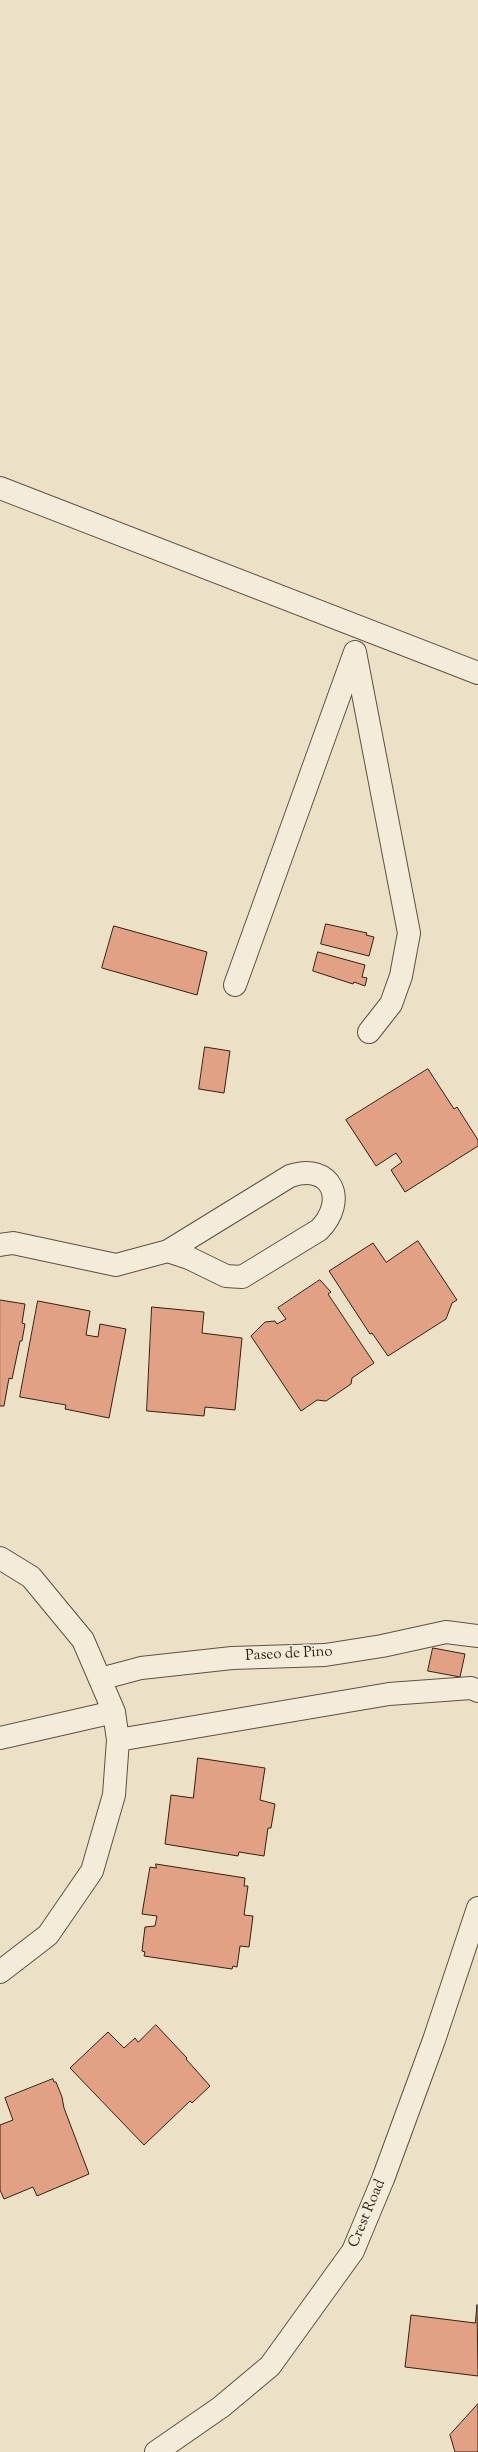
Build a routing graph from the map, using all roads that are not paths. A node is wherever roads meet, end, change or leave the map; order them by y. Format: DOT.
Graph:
graph roads {
  1 [pos="0,488"];
  2 [pos="364,628"];
  3 [pos="355,652"];
  4 [pos="478,673"];
  5 [pos="235,985"];
  6 [pos="369,1032"];
  7 [pos="0,1245"];
  8 [pos="168,1251"];
  9 [pos="0,1558"];
  10 [pos="478,1636"];
  11 [pos="100,1680"];
  12 [pos="478,1691"];
  13 [pos="114,1712"];
  14 [pos="0,1738"];
  15 [pos="118,1740"];
  16 [pos="478,1908"];
  17 [pos="0,1972"];
  18 [pos="156,2452"];
  1 -- 2 [label="street"];
  2 -- 3 [label="street"];
  2 -- 4 [label="street"];
  3 -- 5 [label="street"];
  3 -- 6 [label="street"];
  7 -- 8 [label="street"];
  8 -- 8 [label="street"];
  9 -- 11 [label="street"];
  10 -- 11 [label="street, Paseo de Pino"];
  11 -- 13 [label="street"];
  12 -- 15 [label="street"];
  13 -- 14 [label="street"];
  13 -- 15 [label="street"];
  15 -- 17 [label="street"];
  16 -- 18 [label="street, Crest Road"];
}
